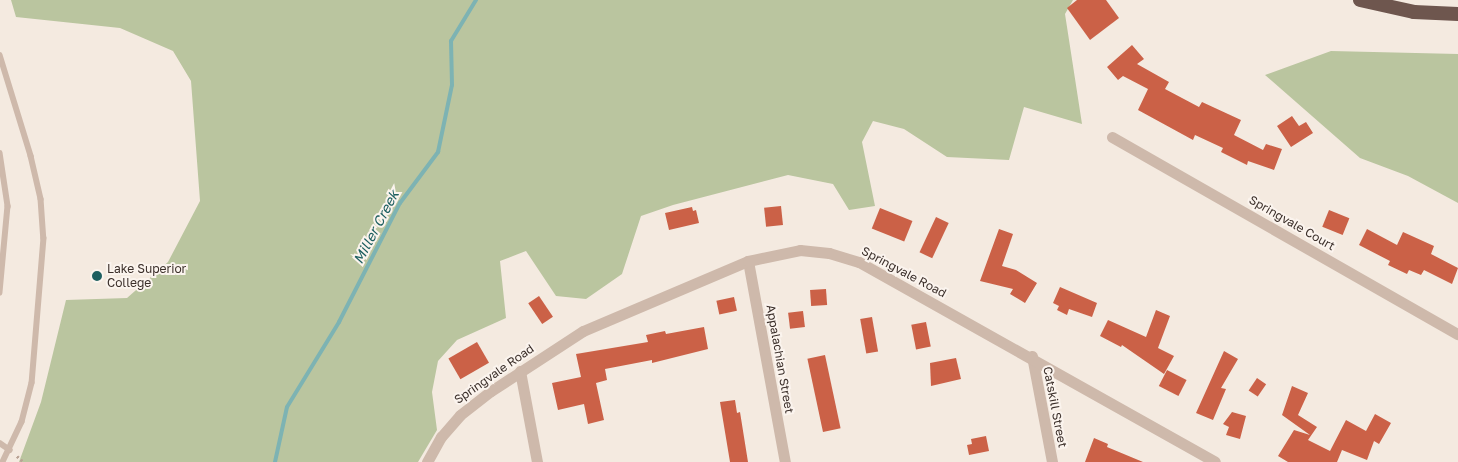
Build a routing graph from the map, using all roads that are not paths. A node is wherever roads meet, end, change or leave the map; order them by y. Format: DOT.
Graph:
graph roads {
  1 [pos="1360,0"];
  2 [pos="1458,14"];
  3 [pos="1,59"];
  4 [pos="1112,137"];
  5 [pos="0,153"];
  6 [pos="748,261"];
  7 [pos="0,293"];
  8 [pos="1458,334"];
  9 [pos="1032,356"];
  10 [pos="520,371"];
  11 [pos="0,444"];
  12 [pos="10,450"];
  13 [pos="3,462"];
  14 [pos="427,462"];
  15 [pos="537,462"];
  16 [pos="785,462"];
  17 [pos="1052,462"];
  18 [pos="1215,462"];
  1 -- 2 [label="highway"];
  3 -- 12 [label="lane"];
  4 -- 8 [label="street, Springvale Court"];
  5 -- 7 [label="lane"];
  6 -- 9 [label="street, Springvale Road"];
  6 -- 10 [label="street, Springvale Road"];
  6 -- 16 [label="street, Appalachian Street"];
  9 -- 17 [label="street, Catskill Street"];
  9 -- 18 [label="street, Springvale Road"];
  10 -- 14 [label="street, Springvale Road"];
  10 -- 15 [label="street"];
  11 -- 12 [label="lane"];
  12 -- 13 [label="lane"];
}
